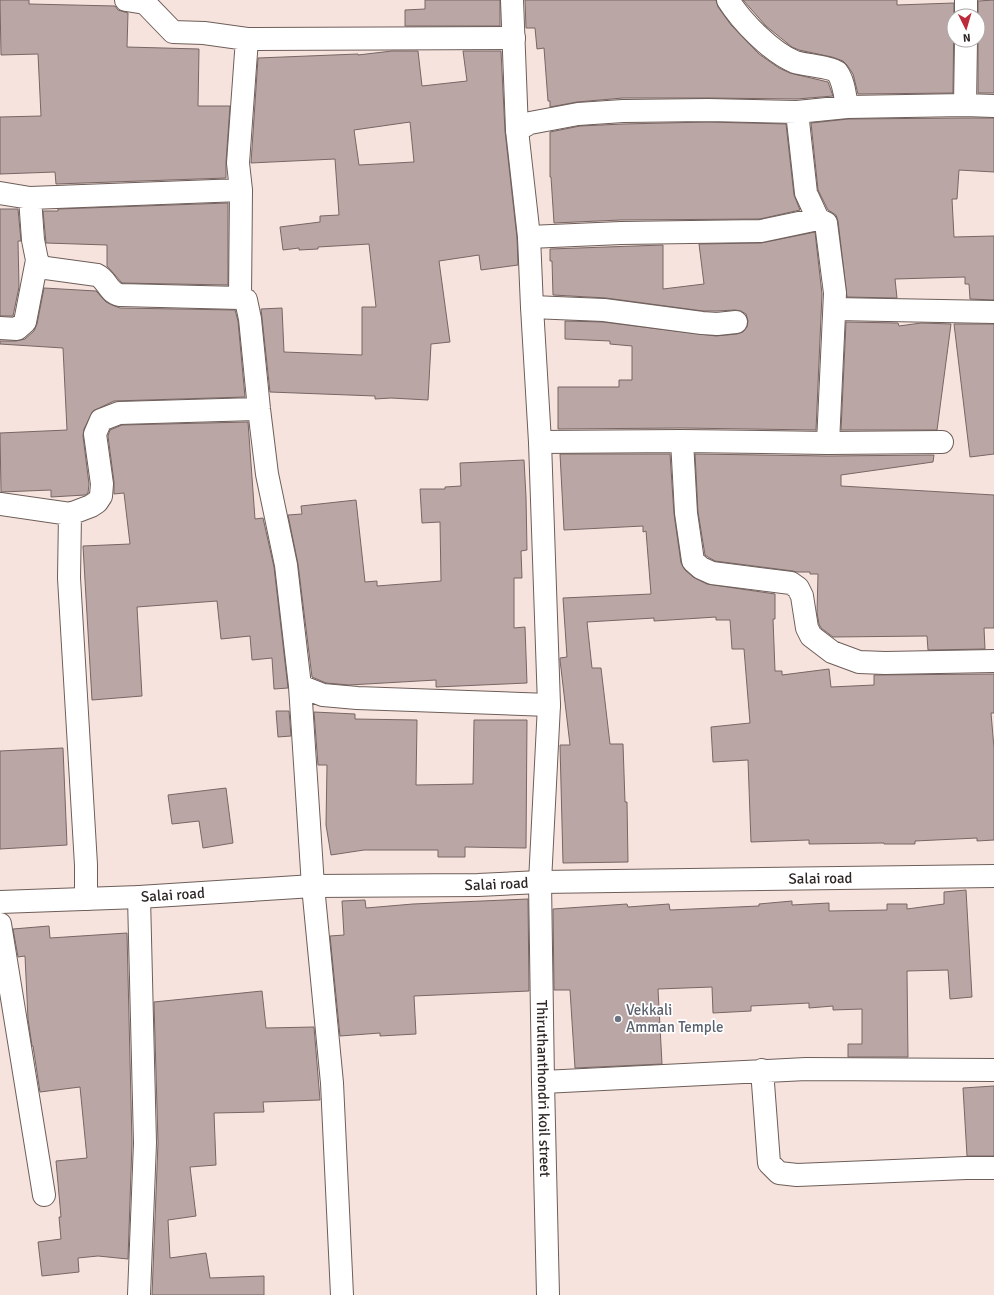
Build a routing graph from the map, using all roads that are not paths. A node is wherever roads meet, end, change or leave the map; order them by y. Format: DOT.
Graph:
graph roads {
  1 [pos="126,0"];
  2 [pos="512,0"];
  3 [pos="728,0"];
  4 [pos="514,38"];
  5 [pos="247,39"];
  6 [pos="966,48"];
  7 [pos="965,105"];
  8 [pos="994,106"];
  9 [pos="847,107"];
  10 [pos="797,112"];
  11 [pos="517,130"];
  12 [pos="241,190"];
  13 [pos="0,193"];
  14 [pos="30,198"];
  15 [pos="818,219"];
  16 [pos="529,237"];
  17 [pos="37,260"];
  18 [pos="240,298"];
  19 [pos="532,307"];
  20 [pos="835,309"];
  21 [pos="994,312"];
  22 [pos="736,322"];
  23 [pos="0,328"];
  24 [pos="259,409"];
  25 [pos="682,441"];
  26 [pos="540,442"];
  27 [pos="942,442"];
  28 [pos="828,443"];
  29 [pos="0,504"];
  30 [pos="70,514"];
  31 [pos="994,661"];
  32 [pos="300,686"];
  33 [pos="549,705"];
  34 [pos="994,876"];
  35 [pos="540,882"];
  36 [pos="312,886"];
  37 [pos="140,897"];
  38 [pos="86,899"];
  39 [pos="0,902"];
  40 [pos="0,924"];
  41 [pos="762,1070"];
  42 [pos="994,1070"];
  43 [pos="543,1082"];
  44 [pos="994,1168"];
  45 [pos="44,1195"];
  46 [pos="139,1295"];
  47 [pos="342,1295"];
  48 [pos="548,1295"];
  1 -- 5 [label="street"];
  2 -- 4 [label="street, Thiruthanthondri koil street"];
  3 -- 9 [label="street"];
  4 -- 5 [label="street"];
  4 -- 11 [label="street, Thiruthanthondri koil street"];
  5 -- 12 [label="street"];
  6 -- 7 [label="street"];
  7 -- 8 [label="street"];
  7 -- 9 [label="street"];
  9 -- 10 [label="street"];
  10 -- 11 [label="street"];
  10 -- 15 [label="street"];
  11 -- 16 [label="street, Thiruthanthondri koil street"];
  12 -- 14 [label="street"];
  12 -- 18 [label="street"];
  13 -- 14 [label="street"];
  14 -- 17 [label="street"];
  15 -- 16 [label="street"];
  15 -- 20 [label="street"];
  16 -- 19 [label="street, Thiruthanthondri koil street"];
  17 -- 18 [label="street"];
  17 -- 23 [label="street"];
  18 -- 24 [label="street"];
  19 -- 22 [label="street"];
  19 -- 26 [label="street, Thiruthanthondri koil street"];
  20 -- 21 [label="street"];
  20 -- 28 [label="street"];
  24 -- 30 [label="street"];
  24 -- 32 [label="street"];
  25 -- 26 [label="street"];
  25 -- 28 [label="street"];
  25 -- 31 [label="street"];
  26 -- 33 [label="street, Thiruthanthondri koil street"];
  27 -- 28 [label="street"];
  29 -- 30 [label="street"];
  30 -- 38 [label="street"];
  32 -- 33 [label="street"];
  32 -- 36 [label="street"];
  33 -- 35 [label="street, Thiruthanthondri koil street"];
  34 -- 35 [label="street, Salai road"];
  35 -- 36 [label="street, Salai road"];
  35 -- 43 [label="street, Thiruthanthondri koil street"];
  36 -- 37 [label="street, Salai road"];
  36 -- 47 [label="street"];
  37 -- 38 [label="street, Salai road"];
  37 -- 46 [label="street"];
  38 -- 39 [label="street, Salai road"];
  40 -- 45 [label="street"];
  41 -- 42 [label="street"];
  41 -- 43 [label="street"];
  41 -- 44 [label="street"];
  43 -- 48 [label="street, Thiruthanthondri koil street"];
}
